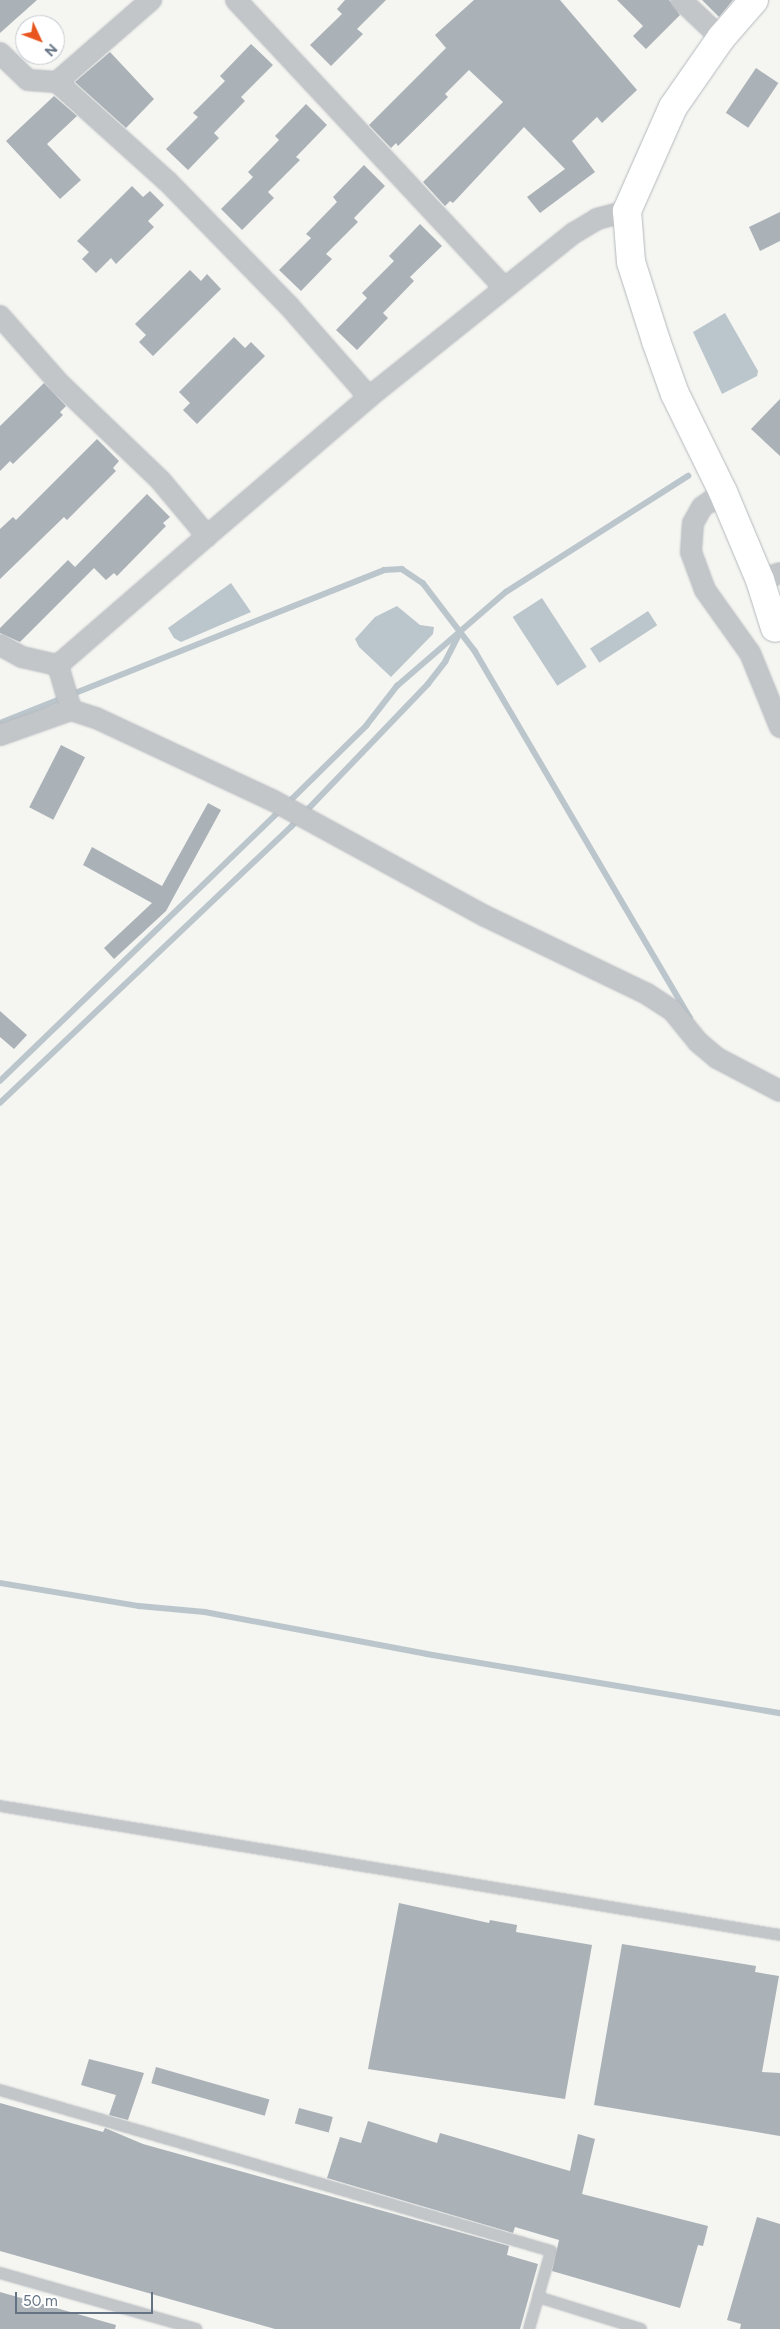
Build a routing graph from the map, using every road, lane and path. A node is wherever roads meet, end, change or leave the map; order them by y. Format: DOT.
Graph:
graph roads {
  1 [pos="236,0"];
  2 [pos="681,0"];
  3 [pos="754,0"];
  4 [pos="140,3"];
  5 [pos="721,38"];
  6 [pos="0,53"];
  7 [pos="57,82"];
  8 [pos="628,211"];
  9 [pos="504,287"];
  10 [pos="0,316"];
  11 [pos="370,397"];
  12 [pos="723,492"];
  13 [pos="207,536"];
  14 [pos="770,577"];
  15 [pos="778,632"];
  16 [pos="0,645"];
  17 [pos="58,665"];
  18 [pos="68,700"];
  19 [pos="780,727"];
  20 [pos="0,735"];
  21 [pos="780,1092"];
  22 [pos="0,1806"];
  23 [pos="780,1935"];
  24 [pos="0,2090"];
  25 [pos="0,2273"];
  26 [pos="538,2298"];
  27 [pos="196,2329"];
  28 [pos="529,2329"];
  29 [pos="641,2329"];
  1 -- 9 [label="street"];
  2 -- 5 [label="street"];
  3 -- 5 [label="street"];
  4 -- 7 [label="street"];
  5 -- 8 [label="street"];
  6 -- 7 [label="street"];
  7 -- 11 [label="street"];
  8 -- 9 [label="street"];
  8 -- 12 [label="street"];
  9 -- 11 [label="street"];
  10 -- 13 [label="street"];
  11 -- 13 [label="street"];
  12 -- 14 [label="street"];
  12 -- 19 [label="street"];
  13 -- 17 [label="street"];
  14 -- 15 [label="street"];
  16 -- 17 [label="street"];
  17 -- 18 [label="street"];
  18 -- 20 [label="street"];
  18 -- 21 [label="street"];
  22 -- 23 [label="lane"];
  24 -- 26 [label="lane"];
  25 -- 27 [label="lane"];
  26 -- 28 [label="lane"];
  26 -- 29 [label="lane"];
}
